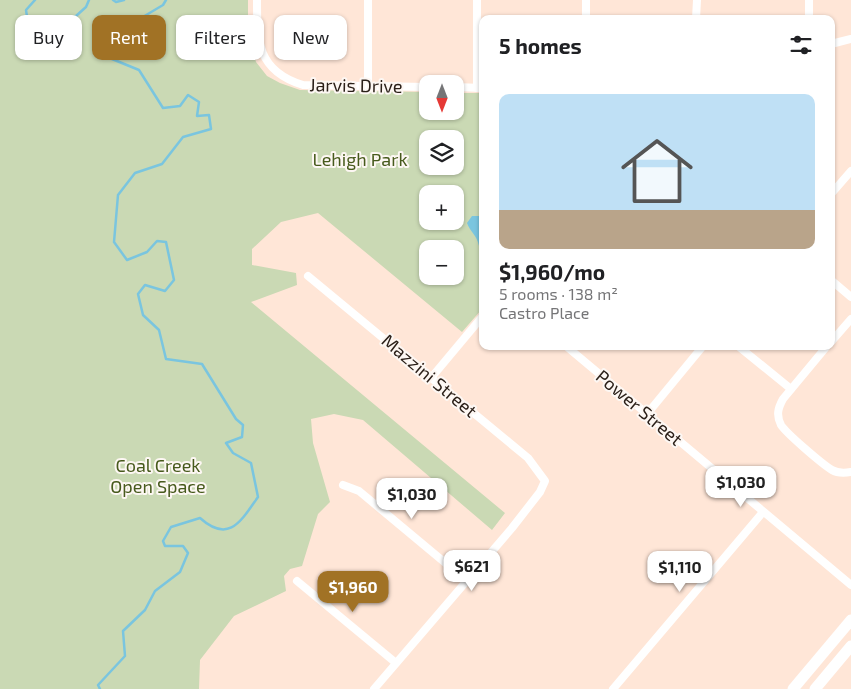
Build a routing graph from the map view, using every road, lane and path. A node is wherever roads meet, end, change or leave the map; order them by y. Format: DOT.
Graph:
graph roads {
  1 [pos="257,0"];
  2 [pos="368,0"];
  3 [pos="477,0"];
  4 [pos="586,0"];
  5 [pos="697,0"];
  6 [pos="809,0"];
  7 [pos="586,15"];
  8 [pos="696,15"];
  9 [pos="809,15"];
  10 [pos="851,39"];
  11 [pos="835,43"];
  12 [pos="479,59"];
  13 [pos="368,87"];
  14 [pos="419,87"];
  15 [pos="464,87"];
  16 [pos="479,88"];
  17 [pos="851,171"];
  18 [pos="835,189"];
  19 [pos="308,276"];
  20 [pos="835,283"];
  21 [pos="851,297"];
  22 [pos="851,319"];
  23 [pos="479,321"];
  24 [pos="835,337"];
  25 [pos="571,350"];
  26 [pos="700,350"];
  27 [pos="743,350"];
  28 [pos="825,350"];
  29 [pos="431,378"];
  30 [pos="791,389"];
  31 [pos="647,414"];
  32 [pos="851,472"];
  33 [pos="343,485"];
  34 [pos="763,512"];
  35 [pos="296,580"];
  36 [pos="466,581"];
  37 [pos="851,585"];
  38 [pos="851,620"];
  39 [pos="851,646"];
  40 [pos="396,663"];
  41 [pos="374,689"];
  42 [pos="614,689"];
  43 [pos="793,689"];
  44 [pos="814,689"];
  1 -- 13 [label="street, Jarvis Drive"];
  2 -- 13 [label="street"];
  3 -- 12 [label="street"];
  4 -- 7 [label="street"];
  5 -- 8 [label="street"];
  6 -- 9 [label="street"];
  10 -- 11 [label="street"];
  13 -- 14 [label="street, Jarvis Drive"];
  15 -- 16 [label="street"];
  17 -- 18 [label="street"];
  19 -- 29 [label="street, Mazzini Street"];
  20 -- 21 [label="street"];
  22 -- 24 [label="street"];
  23 -- 29 [label="street"];
  25 -- 31 [label="street, Power Street"];
  26 -- 31 [label="street"];
  27 -- 30 [label="street"];
  28 -- 30 [label="street"];
  29 -- 36 [label="street, Mazzini Street"];
  30 -- 32 [label="street"];
  31 -- 34 [label="street, Power Street"];
  33 -- 36 [label="street"];
  34 -- 37 [label="street, Power Street"];
  34 -- 42 [label="street"];
  35 -- 40 [label="street"];
  36 -- 40 [label="street"];
  38 -- 43 [label="main road"];
  39 -- 44 [label="main road"];
  40 -- 41 [label="street"];
}
